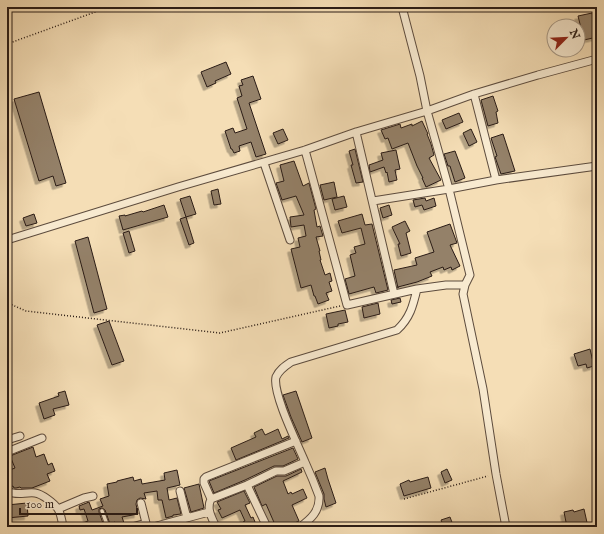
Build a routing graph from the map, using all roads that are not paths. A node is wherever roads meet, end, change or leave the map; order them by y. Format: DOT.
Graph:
graph roads {
  1 [pos="402,7"];
  2 [pos="597,59"];
  3 [pos="474,94"];
  4 [pos="427,111"];
  5 [pos="356,132"];
  6 [pos="305,150"];
  7 [pos="264,163"];
  8 [pos="597,166"];
  9 [pos="496,180"];
  10 [pos="449,188"];
  11 [pos="373,201"];
  12 [pos="7,240"];
  13 [pos="290,240"];
  14 [pos="465,286"];
  15 [pos="417,289"];
  16 [pos="394,294"];
  17 [pos="20,436"];
  18 [pos="42,438"];
  19 [pos="7,440"];
  20 [pos="296,441"];
  21 [pos="7,452"];
  22 [pos="305,462"];
  23 [pos="247,485"];
  24 [pos="7,491"];
  25 [pos="180,491"];
  26 [pos="93,496"];
  27 [pos="211,499"];
  28 [pos="141,503"];
  29 [pos="58,510"];
  30 [pos="102,511"];
  31 [pos="209,512"];
  32 [pos="187,518"];
  33 [pos="149,526"];
  34 [pos="63,527"];
  35 [pos="108,527"];
  36 [pos="132,527"];
  37 [pos="216,527"];
  38 [pos="267,527"];
  39 [pos="300,527"];
  40 [pos="506,527"];
  1 -- 4 [label="street"];
  2 -- 3 [label="street"];
  3 -- 4 [label="street"];
  3 -- 9 [label="street"];
  4 -- 5 [label="street"];
  4 -- 10 [label="street"];
  5 -- 6 [label="street"];
  5 -- 11 [label="street"];
  6 -- 7 [label="street"];
  6 -- 16 [label="street"];
  7 -- 12 [label="street"];
  7 -- 13 [label="street"];
  8 -- 9 [label="street"];
  9 -- 10 [label="street"];
  10 -- 11 [label="street"];
  10 -- 14 [label="street"];
  11 -- 16 [label="street"];
  14 -- 15 [label="street"];
  14 -- 40 [label="street"];
  15 -- 16 [label="street"];
  15 -- 20 [label="street"];
  17 -- 19 [label="street"];
  18 -- 21 [label="street"];
  20 -- 22 [label="street"];
  20 -- 27 [label="street"];
  22 -- 23 [label="street"];
  22 -- 39 [label="street"];
  23 -- 27 [label="street"];
  23 -- 38 [label="street"];
  24 -- 29 [label="street"];
  25 -- 32 [label="street"];
  26 -- 29 [label="street"];
  27 -- 31 [label="street"];
  28 -- 33 [label="street"];
  29 -- 34 [label="street"];
  30 -- 35 [label="lane"];
  31 -- 32 [label="street"];
  31 -- 37 [label="street"];
  32 -- 33 [label="street"];
  33 -- 36 [label="street"];
}
